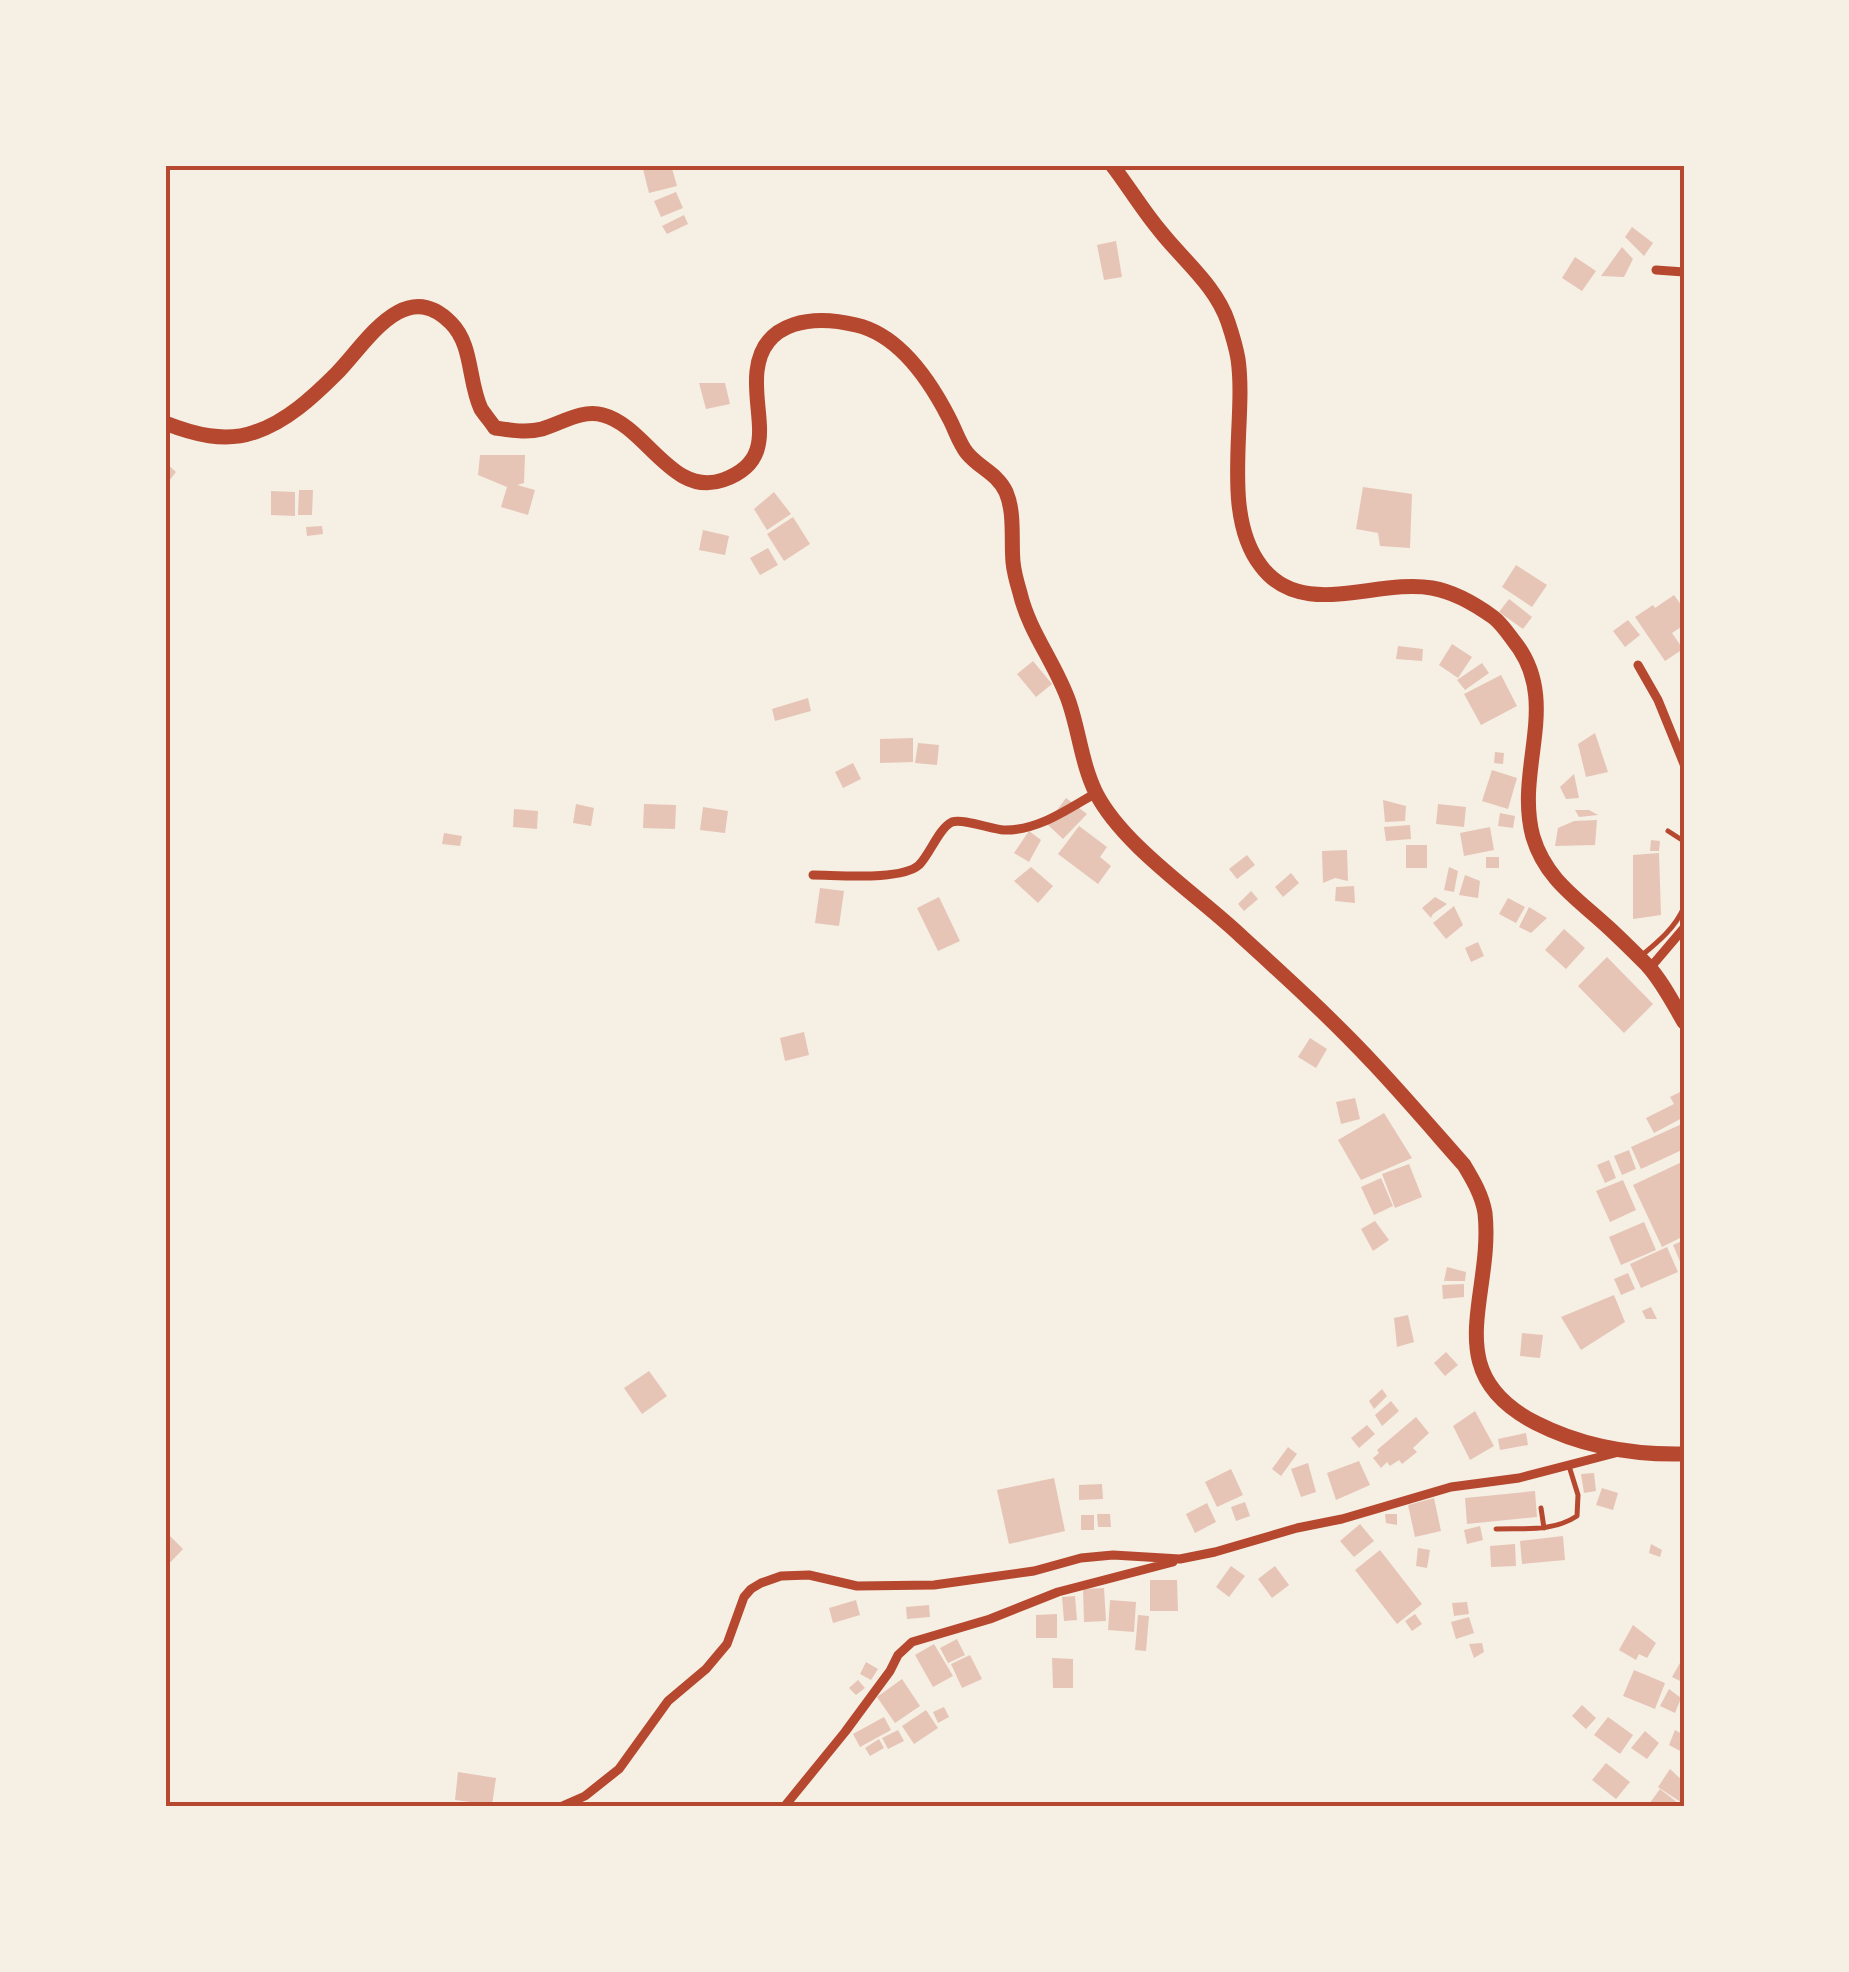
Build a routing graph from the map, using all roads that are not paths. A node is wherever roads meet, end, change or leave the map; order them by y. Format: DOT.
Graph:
graph roads {
  1 [pos="1112,165"];
  2 [pos="1656,270"];
  3 [pos="1684,272"];
  4 [pos="165,422"];
  5 [pos="1638,665"];
  6 [pos="1684,764"];
  7 [pos="1096,793"];
  8 [pos="1668,831"];
  9 [pos="1684,844"];
  10 [pos="813,875"];
  11 [pos="1684,906"];
  12 [pos="1684,928"];
  13 [pos="1644,963"];
  14 [pos="1684,1022"];
  15 [pos="1620,1451"];
  16 [pos="1684,1454"];
  17 [pos="1569,1466"];
  18 [pos="1541,1508"];
  19 [pos="1544,1528"];
  20 [pos="1496,1529"];
  21 [pos="1180,1560"];
  22 [pos="560,1807"];
  23 [pos="784,1807"];
  1 -- 13 [label="main road"];
  2 -- 3 [label="street"];
  4 -- 7 [label="main road"];
  5 -- 6 [label="street"];
  7 -- 10 [label="street"];
  7 -- 15 [label="main road"];
  8 -- 9 [label="lane"];
  11 -- 13 [label="lane"];
  12 -- 13 [label="street"];
  13 -- 14 [label="main road"];
  15 -- 16 [label="main road"];
  15 -- 17 [label="street"];
  17 -- 19 [label="lane"];
  17 -- 21 [label="street"];
  18 -- 19 [label="lane"];
  19 -- 20 [label="lane"];
  21 -- 22 [label="street"];
  21 -- 23 [label="street"];
}
